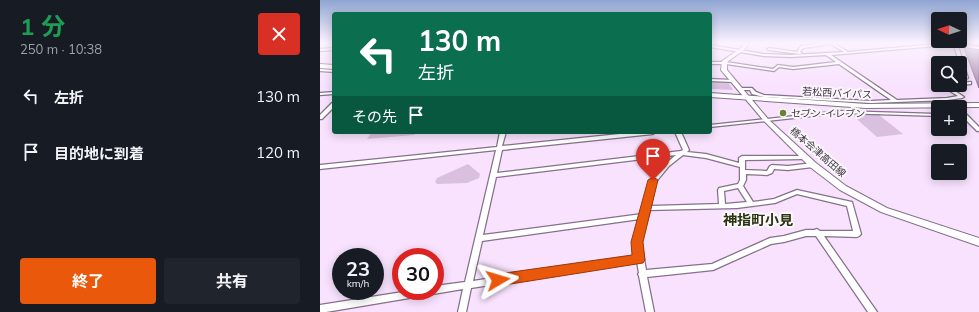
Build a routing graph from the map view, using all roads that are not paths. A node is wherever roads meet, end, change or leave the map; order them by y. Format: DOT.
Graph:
graph roads {
  1 [pos="730,58"];
  2 [pos="832,58"];
  3 [pos="724,62"];
  4 [pos="712,63"];
  5 [pos="320,64"];
  6 [pos="841,64"];
  7 [pos="332,65"];
  8 [pos="320,70"];
  9 [pos="332,71"];
  10 [pos="712,80"];
  11 [pos="733,81"];
  12 [pos="967,83"];
  13 [pos="970,83"];
  14 [pos="741,89"];
  15 [pos="954,92"];
  16 [pos="332,93"];
  17 [pos="320,94"];
  18 [pos="712,96"];
  19 [pos="944,99"];
  20 [pos="750,100"];
  21 [pos="896,101"];
  22 [pos="979,105"];
  23 [pos="332,106"];
  24 [pos="931,108"];
  25 [pos="979,108"];
  26 [pos="931,109"];
  27 [pos="967,109"];
  28 [pos="967,110"];
  29 [pos="931,115"];
  30 [pos="967,115"];
  31 [pos="320,118"];
  32 [pos="766,120"];
  33 [pos="712,126"];
  34 [pos="979,130"];
  35 [pos="503,134"];
  36 [pos="635,134"];
  37 [pos="679,134"];
  38 [pos="500,149"];
  39 [pos="682,153"];
  40 [pos="804,157"];
  41 [pos="813,165"];
  42 [pos="320,167"];
  43 [pos="743,169"];
  44 [pos="493,175"];
  45 [pos="740,186"];
  46 [pos="857,197"];
  47 [pos="751,204"];
  48 [pos="850,204"];
  49 [pos="722,206"];
  50 [pos="647,208"];
  51 [pos="644,216"];
  52 [pos="817,232"];
  53 [pos="478,239"];
  54 [pos="979,242"];
  55 [pos="639,260"];
  56 [pos="642,274"];
  57 [pos="469,284"];
  58 [pos="444,288"];
  59 [pos="392,297"];
  60 [pos="320,309"];
  61 [pos="462,312"];
  62 [pos="650,312"];
  63 [pos="873,312"];
  1 -- 3 [label="main road"];
  2 -- 6 [label="street"];
  3 -- 4 [label="street"];
  3 -- 6 [label="street"];
  3 -- 11 [label="main road, 橋本会津高田線"];
  5 -- 7 [label="highway"];
  6 -- 21 [label="street"];
  8 -- 9 [label="street"];
  10 -- 11 [label="street"];
  11 -- 14 [label="main road, 橋本会津高田線"];
  12 -- 13 [label="street"];
  14 -- 20 [label="main road, 橋本会津高田線"];
  14 -- 21 [label="street"];
  15 -- 19 [label="street"];
  16 -- 17 [label="street"];
  18 -- 20 [label="highway, 若松西バイパス"];
  19 -- 21 [label="street"];
  20 -- 24 [label="highway, 若松西バイパス"];
  20 -- 26 [label="highway, 若松西バイパス"];
  20 -- 32 [label="main road, 橋本会津高田線"];
  22 -- 27 [label="highway"];
  23 -- 31 [label="street"];
  25 -- 28 [label="highway"];
  29 -- 32 [label="street"];
  30 -- 34 [label="street"];
  32 -- 33 [label="street"];
  32 -- 40 [label="main road, 橋本会津高田線"];
  35 -- 38 [label="street"];
  36 -- 38 [label="street"];
  37 -- 39 [label="street"];
  38 -- 42 [label="street"];
  38 -- 44 [label="street"];
  39 -- 43 [label="street"];
  39 -- 44 [label="street"];
  39 -- 50 [label="street"];
  40 -- 41 [label="main road, 橋本会津高田線"];
  40 -- 43 [label="street"];
  41 -- 43 [label="street"];
  41 -- 46 [label="main road, 橋本会津高田線"];
  43 -- 45 [label="street"];
  44 -- 53 [label="street"];
  45 -- 47 [label="street"];
  45 -- 49 [label="street"];
  46 -- 48 [label="street"];
  46 -- 54 [label="main road, 橋本会津高田線"];
  47 -- 48 [label="street"];
  47 -- 49 [label="street"];
  48 -- 52 [label="street"];
  49 -- 50 [label="street"];
  50 -- 51 [label="street"];
  51 -- 53 [label="street"];
  51 -- 55 [label="street"];
  52 -- 56 [label="street"];
  52 -- 63 [label="street"];
  53 -- 57 [label="street"];
  55 -- 56 [label="street"];
  55 -- 57 [label="street"];
  56 -- 62 [label="street"];
  57 -- 58 [label="street"];
  57 -- 61 [label="street"];
  59 -- 60 [label="street"];
}
